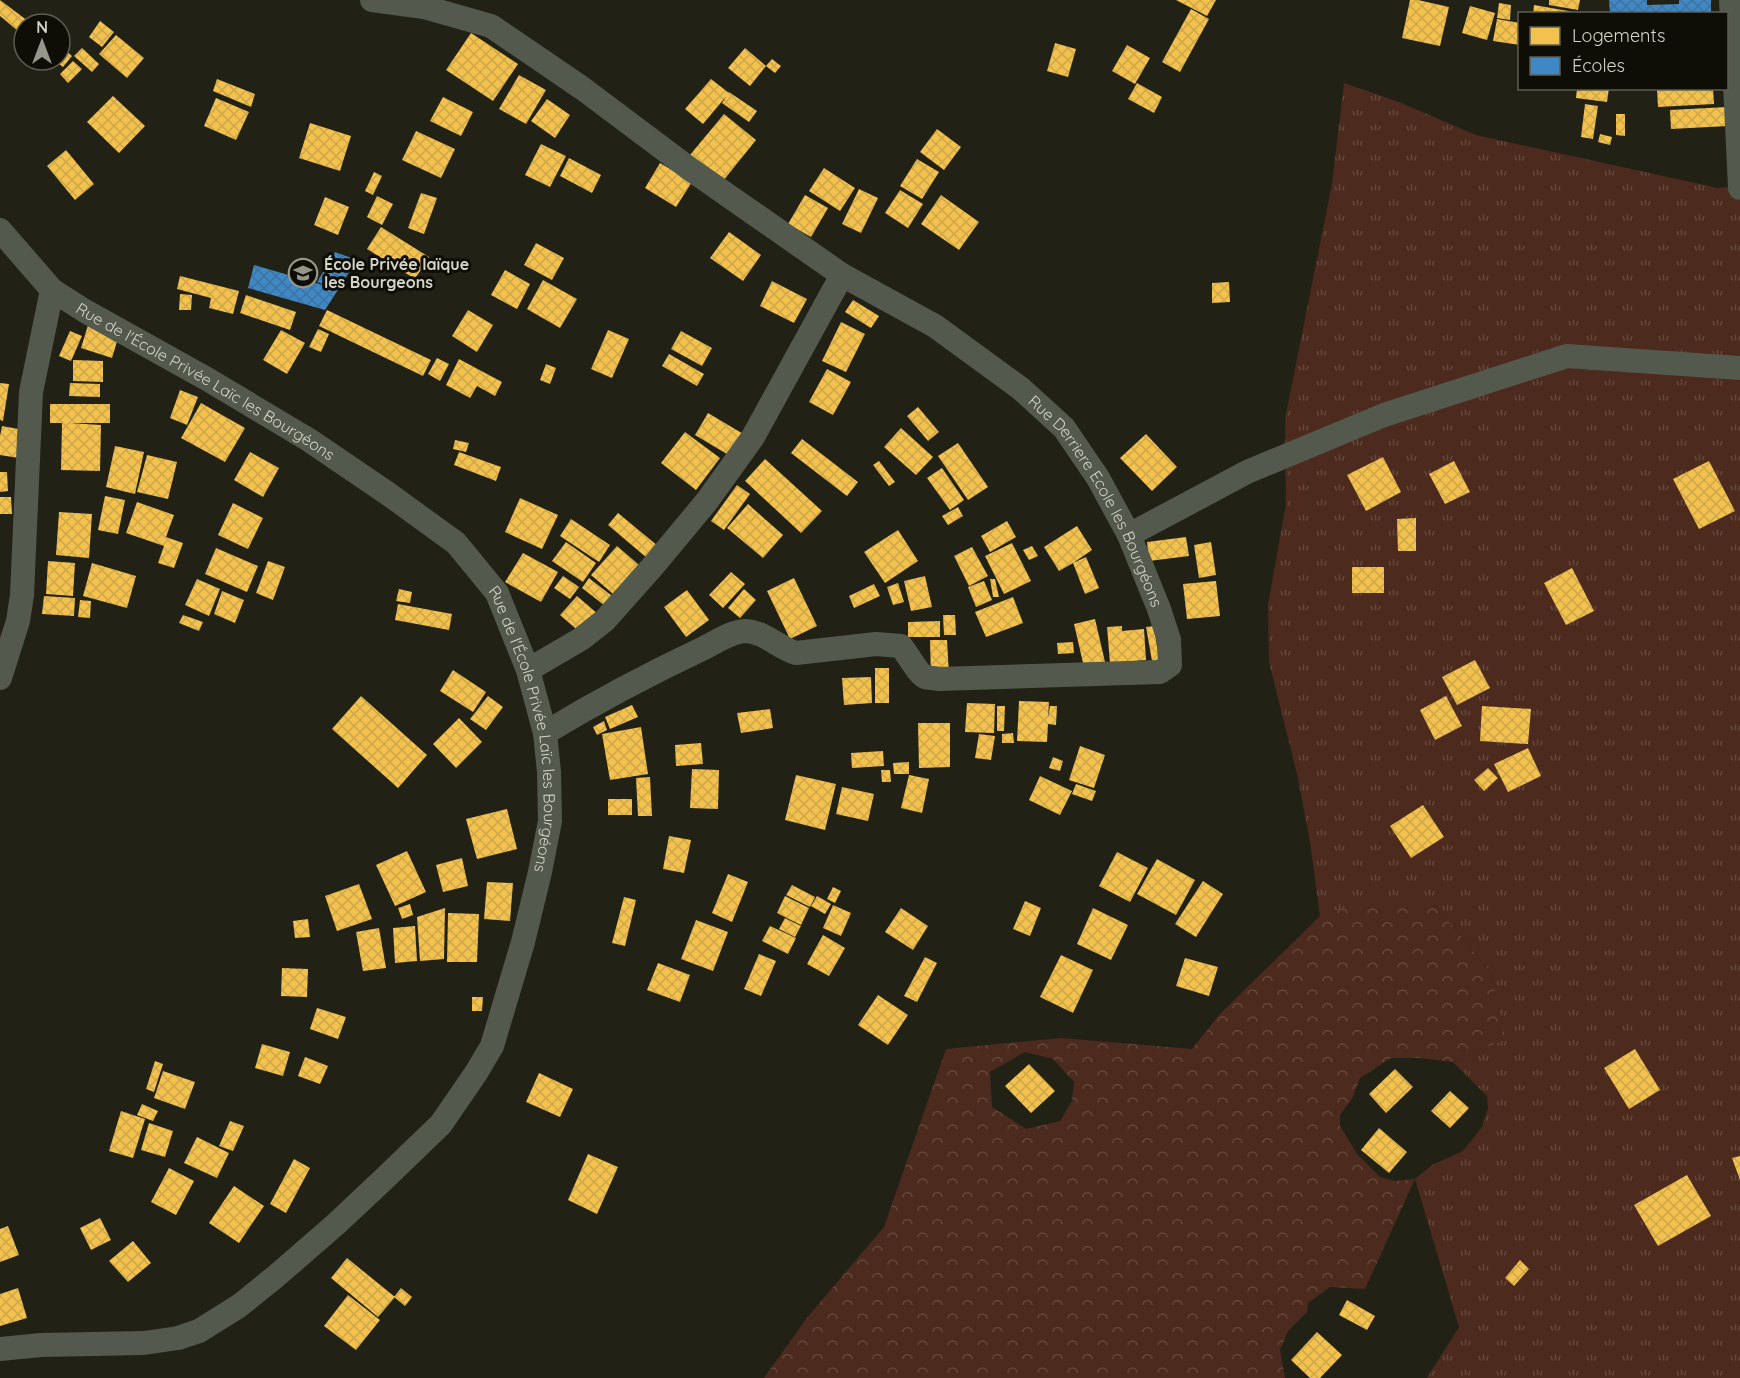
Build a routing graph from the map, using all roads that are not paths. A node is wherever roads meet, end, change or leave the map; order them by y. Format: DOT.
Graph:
graph roads {
  1 [pos="372,0"];
  2 [pos="1731,0"];
  3 [pos="1740,188"];
  4 [pos="0,230"];
  5 [pos="842,275"];
  6 [pos="52,290"];
  7 [pos="1740,368"];
  8 [pos="1129,535"];
  9 [pos="528,670"];
  10 [pos="0,678"];
  11 [pos="545,733"];
  12 [pos="0,1349"];
  1 -- 5 [label="street, Rue Derriere Ecole les Bourgéons"];
  2 -- 3 [label="street"];
  4 -- 6 [label="street, Rue de l'École Privée Laïc les Bourgéons"];
  5 -- 8 [label="street, Rue Derriere Ecole les Bourgéons"];
  5 -- 9 [label="street"];
  6 -- 9 [label="street, Rue de l'École Privée Laïc les Bourgéons"];
  6 -- 10 [label="street"];
  7 -- 8 [label="street"];
  8 -- 11 [label="street, Rue Derriere Ecole les Bourgéons"];
  9 -- 11 [label="street, Rue de l'École Privée Laïc les Bourgéons"];
  11 -- 12 [label="street, Rue de l'École Privée Laïc les Bourgéons"];
}
